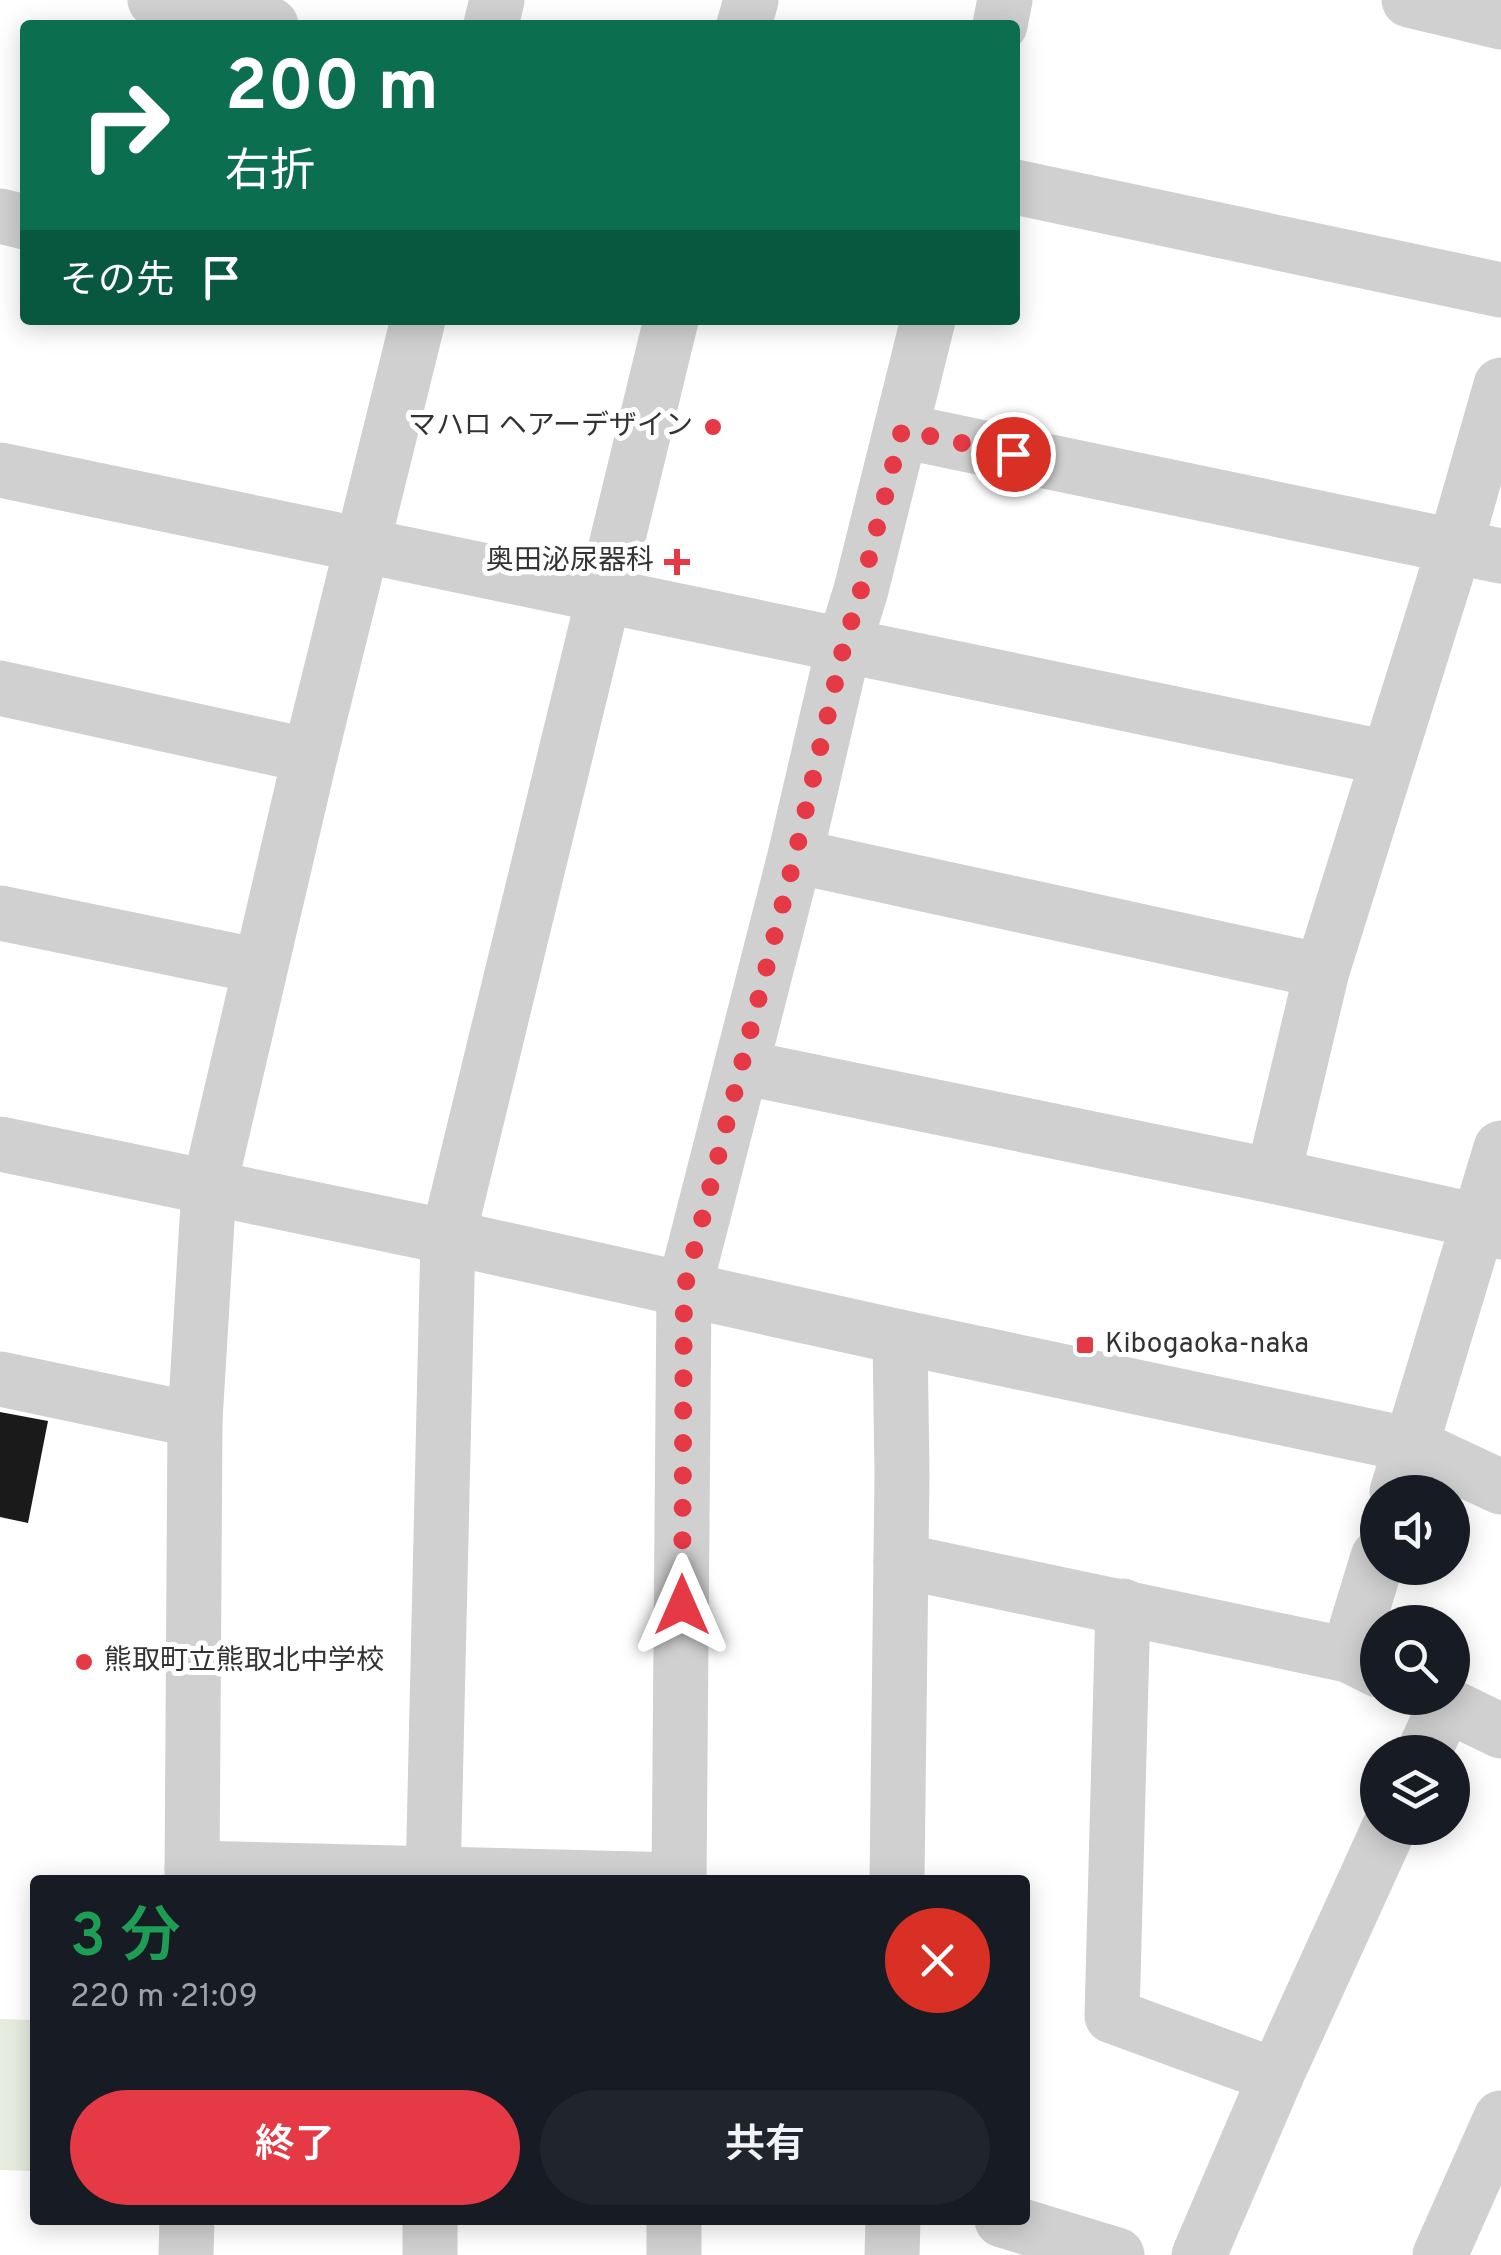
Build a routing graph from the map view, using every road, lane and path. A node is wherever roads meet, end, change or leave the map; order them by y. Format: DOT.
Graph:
graph roads {
  1 [pos="155,0"];
  2 [pos="1409,0"];
  3 [pos="248,20"];
  4 [pos="1501,22"];
  5 [pos="1020,188"];
  6 [pos="1501,290"];
  7 [pos="417,325"];
  8 [pos="670,325"];
  9 [pos="927,325"];
  10 [pos="1501,385"];
  11 [pos="902,430"];
  12 [pos="0,470"];
  13 [pos="361,545"];
  14 [pos="1478,551"];
  15 [pos="603,596"];
  16 [pos="844,645"];
  17 [pos="0,688"];
  18 [pos="310,756"];
  19 [pos="1387,758"];
  20 [pos="795,856"];
  21 [pos="0,913"];
  22 [pos="259,966"];
  23 [pos="1322,971"];
  24 [pos="741,1067"];
  25 [pos="0,1144"];
  26 [pos="1501,1148"];
  27 [pos="1273,1176"];
  28 [pos="209,1188"];
  29 [pos="1490,1227"];
  30 [pos="448,1237"];
  31 [pos="684,1290"];
  32 [pos="900,1338"];
  33 [pos="0,1379"];
  34 [pos="195,1420"];
  35 [pos="1404,1469"];
  36 [pos="1501,1487"];
  37 [pos="901,1561"];
  38 [pos="1123,1606"];
  39 [pos="1360,1661"];
  40 [pos="1469,1715"];
  41 [pos="1501,1730"];
  42 [pos="1382,1845"];
  43 [pos="192,1874"];
  44 [pos="272,1875"];
  45 [pos="433,1875"];
  46 [pos="679,1875"];
  47 [pos="898,1875"];
  48 [pos="1276,2076"];
  49 [pos="1501,2118"];
  50 [pos="187,2225"];
  51 [pos="430,2225"];
  52 [pos="674,2225"];
  53 [pos="893,2225"];
  54 [pos="1018,2225"];
  55 [pos="186,2255"];
  56 [pos="430,2255"];
  57 [pos="674,2255"];
  58 [pos="892,2255"];
  59 [pos="1117,2255"];
  60 [pos="1199,2255"];
  61 [pos="1440,2255"];
  1 -- 3 [label="street"];
  2 -- 4 [label="street"];
  5 -- 6 [label="street"];
  7 -- 13 [label="street"];
  8 -- 15 [label="street"];
  9 -- 11 [label="street"];
  10 -- 14 [label="street"];
  11 -- 14 [label="street"];
  11 -- 16 [label="street"];
  12 -- 13 [label="street"];
  13 -- 15 [label="street"];
  13 -- 18 [label="street"];
  14 -- 19 [label="street"];
  15 -- 16 [label="street"];
  15 -- 30 [label="street"];
  16 -- 19 [label="street"];
  16 -- 20 [label="street"];
  17 -- 18 [label="street"];
  18 -- 22 [label="street"];
  19 -- 23 [label="street"];
  20 -- 23 [label="street"];
  20 -- 24 [label="street"];
  21 -- 22 [label="street"];
  22 -- 28 [label="street"];
  23 -- 27 [label="street"];
  24 -- 27 [label="street"];
  24 -- 31 [label="street"];
  25 -- 28 [label="street"];
  26 -- 29 [label="street"];
  27 -- 29 [label="street"];
  28 -- 30 [label="street"];
  28 -- 34 [label="street"];
  29 -- 35 [label="street"];
  30 -- 31 [label="street"];
  30 -- 45 [label="street"];
  31 -- 32 [label="street"];
  31 -- 46 [label="street"];
  32 -- 35 [label="street"];
  32 -- 37 [label="street"];
  33 -- 34 [label="street"];
  34 -- 43 [label="street"];
  35 -- 36 [label="street"];
  37 -- 38 [label="street"];
  37 -- 47 [label="street"];
  38 -- 39 [label="street"];
  38 -- 48 [label="street"];
  40 -- 41 [label="street"];
  42 -- 48 [label="street"];
  43 -- 44 [label="street"];
  48 -- 60 [label="street"];
  49 -- 61 [label="street"];
  50 -- 55 [label="street"];
  51 -- 56 [label="street"];
  52 -- 57 [label="street"];
  53 -- 58 [label="street"];
  54 -- 59 [label="street"];
}
